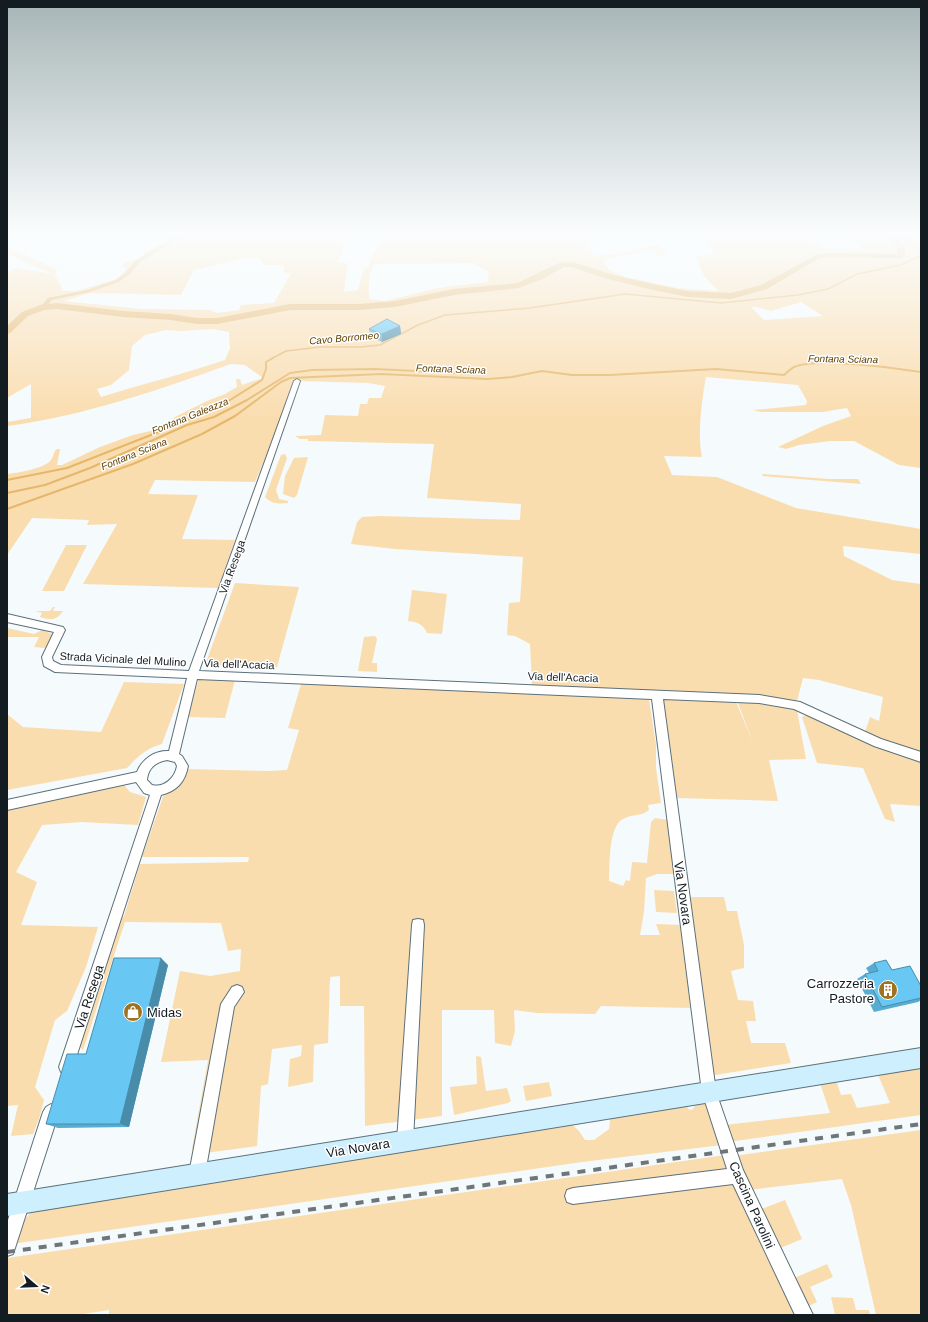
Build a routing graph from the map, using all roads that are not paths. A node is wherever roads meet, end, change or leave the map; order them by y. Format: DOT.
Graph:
graph roads {
  1 [pos="296,381"];
  2 [pos="7,618"];
  3 [pos="193,674"];
  4 [pos="657,694"];
  5 [pos="173,756"];
  6 [pos="921,757"];
  7 [pos="141,776"];
  8 [pos="157,791"];
  9 [pos="7,805"];
  10 [pos="418,925"];
  11 [pos="237,992"];
  12 [pos="921,1058"];
  13 [pos="61,1083"];
  14 [pos="709,1092"];
  15 [pos="56,1098"];
  16 [pos="405,1141"];
  17 [pos="196,1174"];
  18 [pos="738,1176"];
  19 [pos="573,1196"];
  20 [pos="14,1204"];
  21 [pos="7,1248"];
  22 [pos="804,1315"];
  1 -- 3 [label="street, Via Resega"];
  2 -- 3 [label="street, Strada Vicinale del Mulino"];
  3 -- 4 [label="street, Via dell'Acacia"];
  3 -- 5 [label="street, Via Resega"];
  4 -- 6 [label="street, Via dell'Acacia"];
  4 -- 14 [label="street, Via Novara"];
  5 -- 7 [label="street"];
  5 -- 8 [label="street"];
  7 -- 8 [label="street"];
  7 -- 9 [label="street"];
  8 -- 13 [label="street, Via Resega"];
  10 -- 16 [label="street"];
  11 -- 17 [label="street"];
  12 -- 14 [label="main road, Via Novara"];
  14 -- 16 [label="main road, Via Novara"];
  14 -- 18 [label="street, Cascina Parolini"];
  15 -- 20 [label="street"];
  16 -- 17 [label="main road, Via Novara"];
  17 -- 20 [label="main road, Via Novara"];
  18 -- 19 [label="street"];
  18 -- 22 [label="street, Cascina Parolini"];
  20 -- 21 [label="street"];
}
